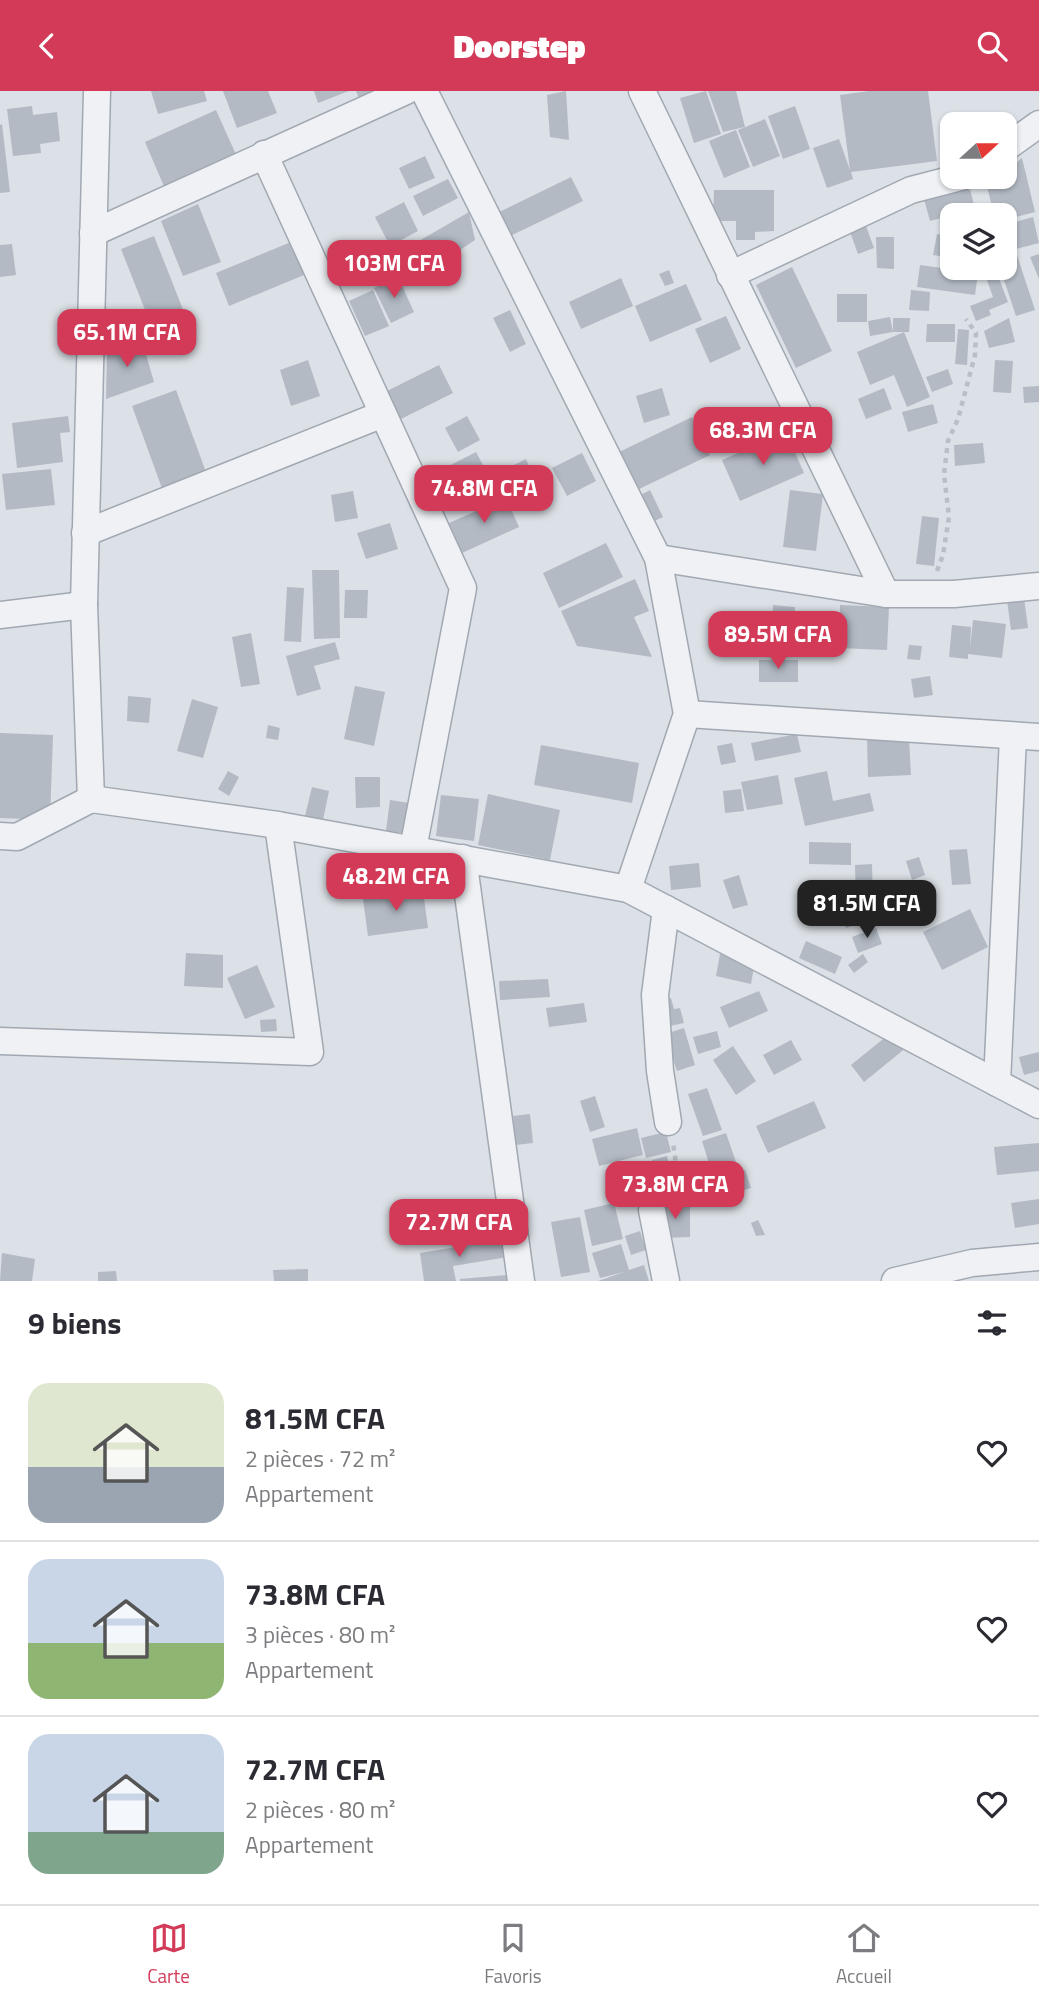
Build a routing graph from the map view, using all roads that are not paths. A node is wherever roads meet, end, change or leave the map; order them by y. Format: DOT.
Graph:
graph roads {
  1 [pos="97,91"];
  2 [pos="406,91"];
  3 [pos="424,91"];
  4 [pos="642,91"];
  5 [pos="1039,124"];
  6 [pos="1017,140"];
  7 [pos="264,154"];
  8 [pos="940,182"];
  9 [pos="93,233"];
  10 [pos="730,275"];
  11 [pos="383,414"];
  12 [pos="85,533"];
  13 [pos="658,558"];
  14 [pos="1039,586"];
  15 [pos="886,594"];
  16 [pos="84,605"];
  17 [pos="0,615"];
  18 [pos="687,714"];
  19 [pos="1026,737"];
  20 [pos="91,799"];
  21 [pos="278,825"];
  22 [pos="0,837"];
  23 [pos="413,849"];
  24 [pos="463,858"];
  25 [pos="628,888"];
  26 [pos="666,909"];
  27 [pos="0,1041"];
  28 [pos="997,1083"];
  29 [pos="1039,1105"];
  30 [pos="668,1122"];
  31 [pos="652,1210"];
  32 [pos="1039,1257"];
  33 [pos="969,1272"];
  34 [pos="521,1281"];
  35 [pos="666,1281"];
  36 [pos="895,1281"];
  1 -- 9 [label="street"];
  2 -- 7 [label="street"];
  3 -- 13 [label="street"];
  4 -- 10 [label="street"];
  5 -- 6 [label="street"];
  7 -- 9 [label="street"];
  7 -- 11 [label="street"];
  8 -- 10 [label="street"];
  9 -- 12 [label="street"];
  10 -- 15 [label="street"];
  11 -- 12 [label="street"];
  11 -- 23 [label="street"];
  12 -- 16 [label="street"];
  13 -- 15 [label="street"];
  13 -- 18 [label="street"];
  14 -- 15 [label="street"];
  16 -- 17 [label="street"];
  16 -- 20 [label="street"];
  18 -- 19 [label="street"];
  18 -- 25 [label="street"];
  19 -- 28 [label="street"];
  20 -- 21 [label="street"];
  20 -- 22 [label="street"];
  21 -- 23 [label="street"];
  21 -- 27 [label="street"];
  23 -- 24 [label="street"];
  24 -- 25 [label="street"];
  24 -- 34 [label="street"];
  25 -- 26 [label="street"];
  26 -- 28 [label="street"];
  26 -- 30 [label="street"];
  28 -- 29 [label="street"];
  31 -- 35 [label="street"];
  32 -- 33 [label="street"];
  33 -- 36 [label="street"];
}
